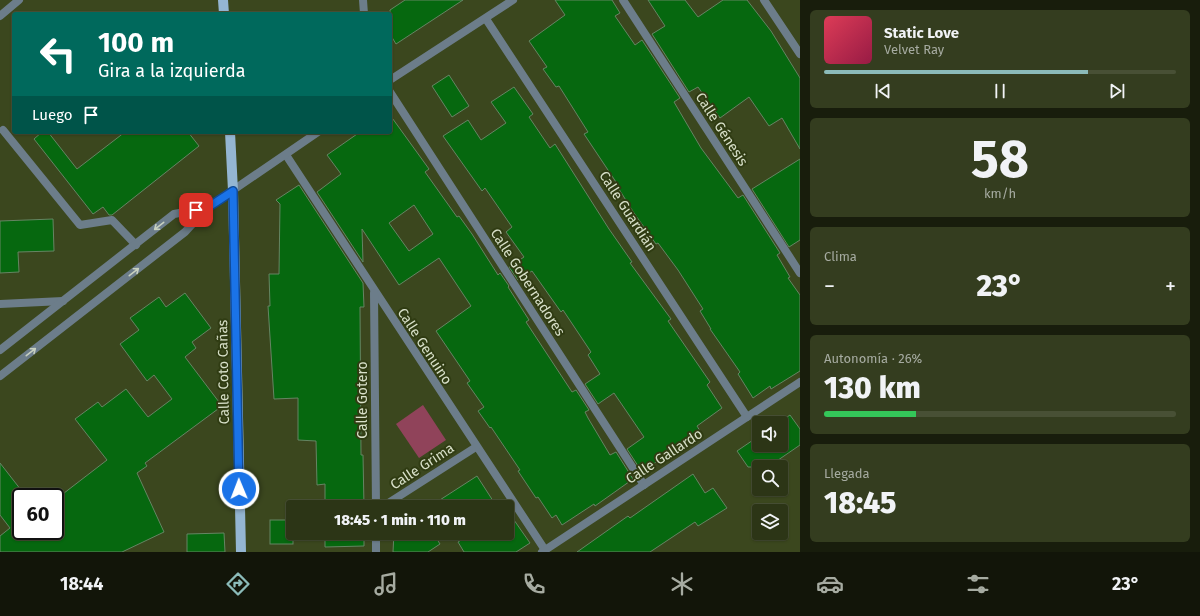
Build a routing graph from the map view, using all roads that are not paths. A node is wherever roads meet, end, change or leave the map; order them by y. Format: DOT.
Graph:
graph roads {
  1 [pos="19,0"];
  2 [pos="223,0"];
  3 [pos="364,0"];
  4 [pos="513,0"];
  5 [pos="623,0"];
  6 [pos="764,0"];
  7 [pos="224,12"];
  8 [pos="364,12"];
  9 [pos="0,16"];
  10 [pos="486,19"];
  11 [pos="800,54"];
  12 [pos="392,79"];
  13 [pos="392,95"];
  14 [pos="3,130"];
  15 [pos="230,134"];
  16 [pos="315,134"];
  17 [pos="286,155"];
  18 [pos="233,191"];
  19 [pos="207,208"];
  20 [pos="136,244"];
  21 [pos="800,273"];
  22 [pos="374,292"];
  23 [pos="64,301"];
  24 [pos="0,304"];
  25 [pos="0,350"];
  26 [pos="0,376"];
  27 [pos="800,382"];
  28 [pos="747,417"];
  29 [pos="476,447"];
  30 [pos="644,485"];
  31 [pos="376,500"];
  32 [pos="393,500"];
  33 [pos="376,540"];
  34 [pos="544,551"];
  35 [pos="241,552"];
  36 [pos="376,552"];
  1 -- 9 [label="street"];
  2 -- 7 [label="main road"];
  3 -- 8 [label="street"];
  4 -- 10 [label="street"];
  5 -- 21 [label="street, Calle Génesis"];
  6 -- 11 [label="street"];
  10 -- 12 [label="street"];
  10 -- 28 [label="street, Calle Guardián"];
  13 -- 30 [label="street, Calle Gobernadores"];
  14 -- 20 [label="street"];
  15 -- 18 [label="main road, Calle Coto Cañas"];
  16 -- 17 [label="street"];
  17 -- 18 [label="street"];
  17 -- 22 [label="street, Calle Genuino"];
  18 -- 19 [label="street"];
  18 -- 35 [label="main road, Calle Coto Cañas"];
  19 -- 20 [label="street, one-way"];
  26 -- 19 [label="street, one-way"];
  20 -- 23 [label="street"];
  22 -- 29 [label="street, Calle Genuino"];
  22 -- 31 [label="street, Calle Gotero"];
  23 -- 24 [label="street"];
  23 -- 25 [label="street"];
  27 -- 28 [label="street, Calle Gallardo"];
  28 -- 30 [label="street, Calle Gallardo"];
  29 -- 32 [label="street, Calle Grima"];
  29 -- 34 [label="street, Calle Genuino"];
  30 -- 34 [label="street, Calle Gallardo"];
  33 -- 36 [label="street"];
}
